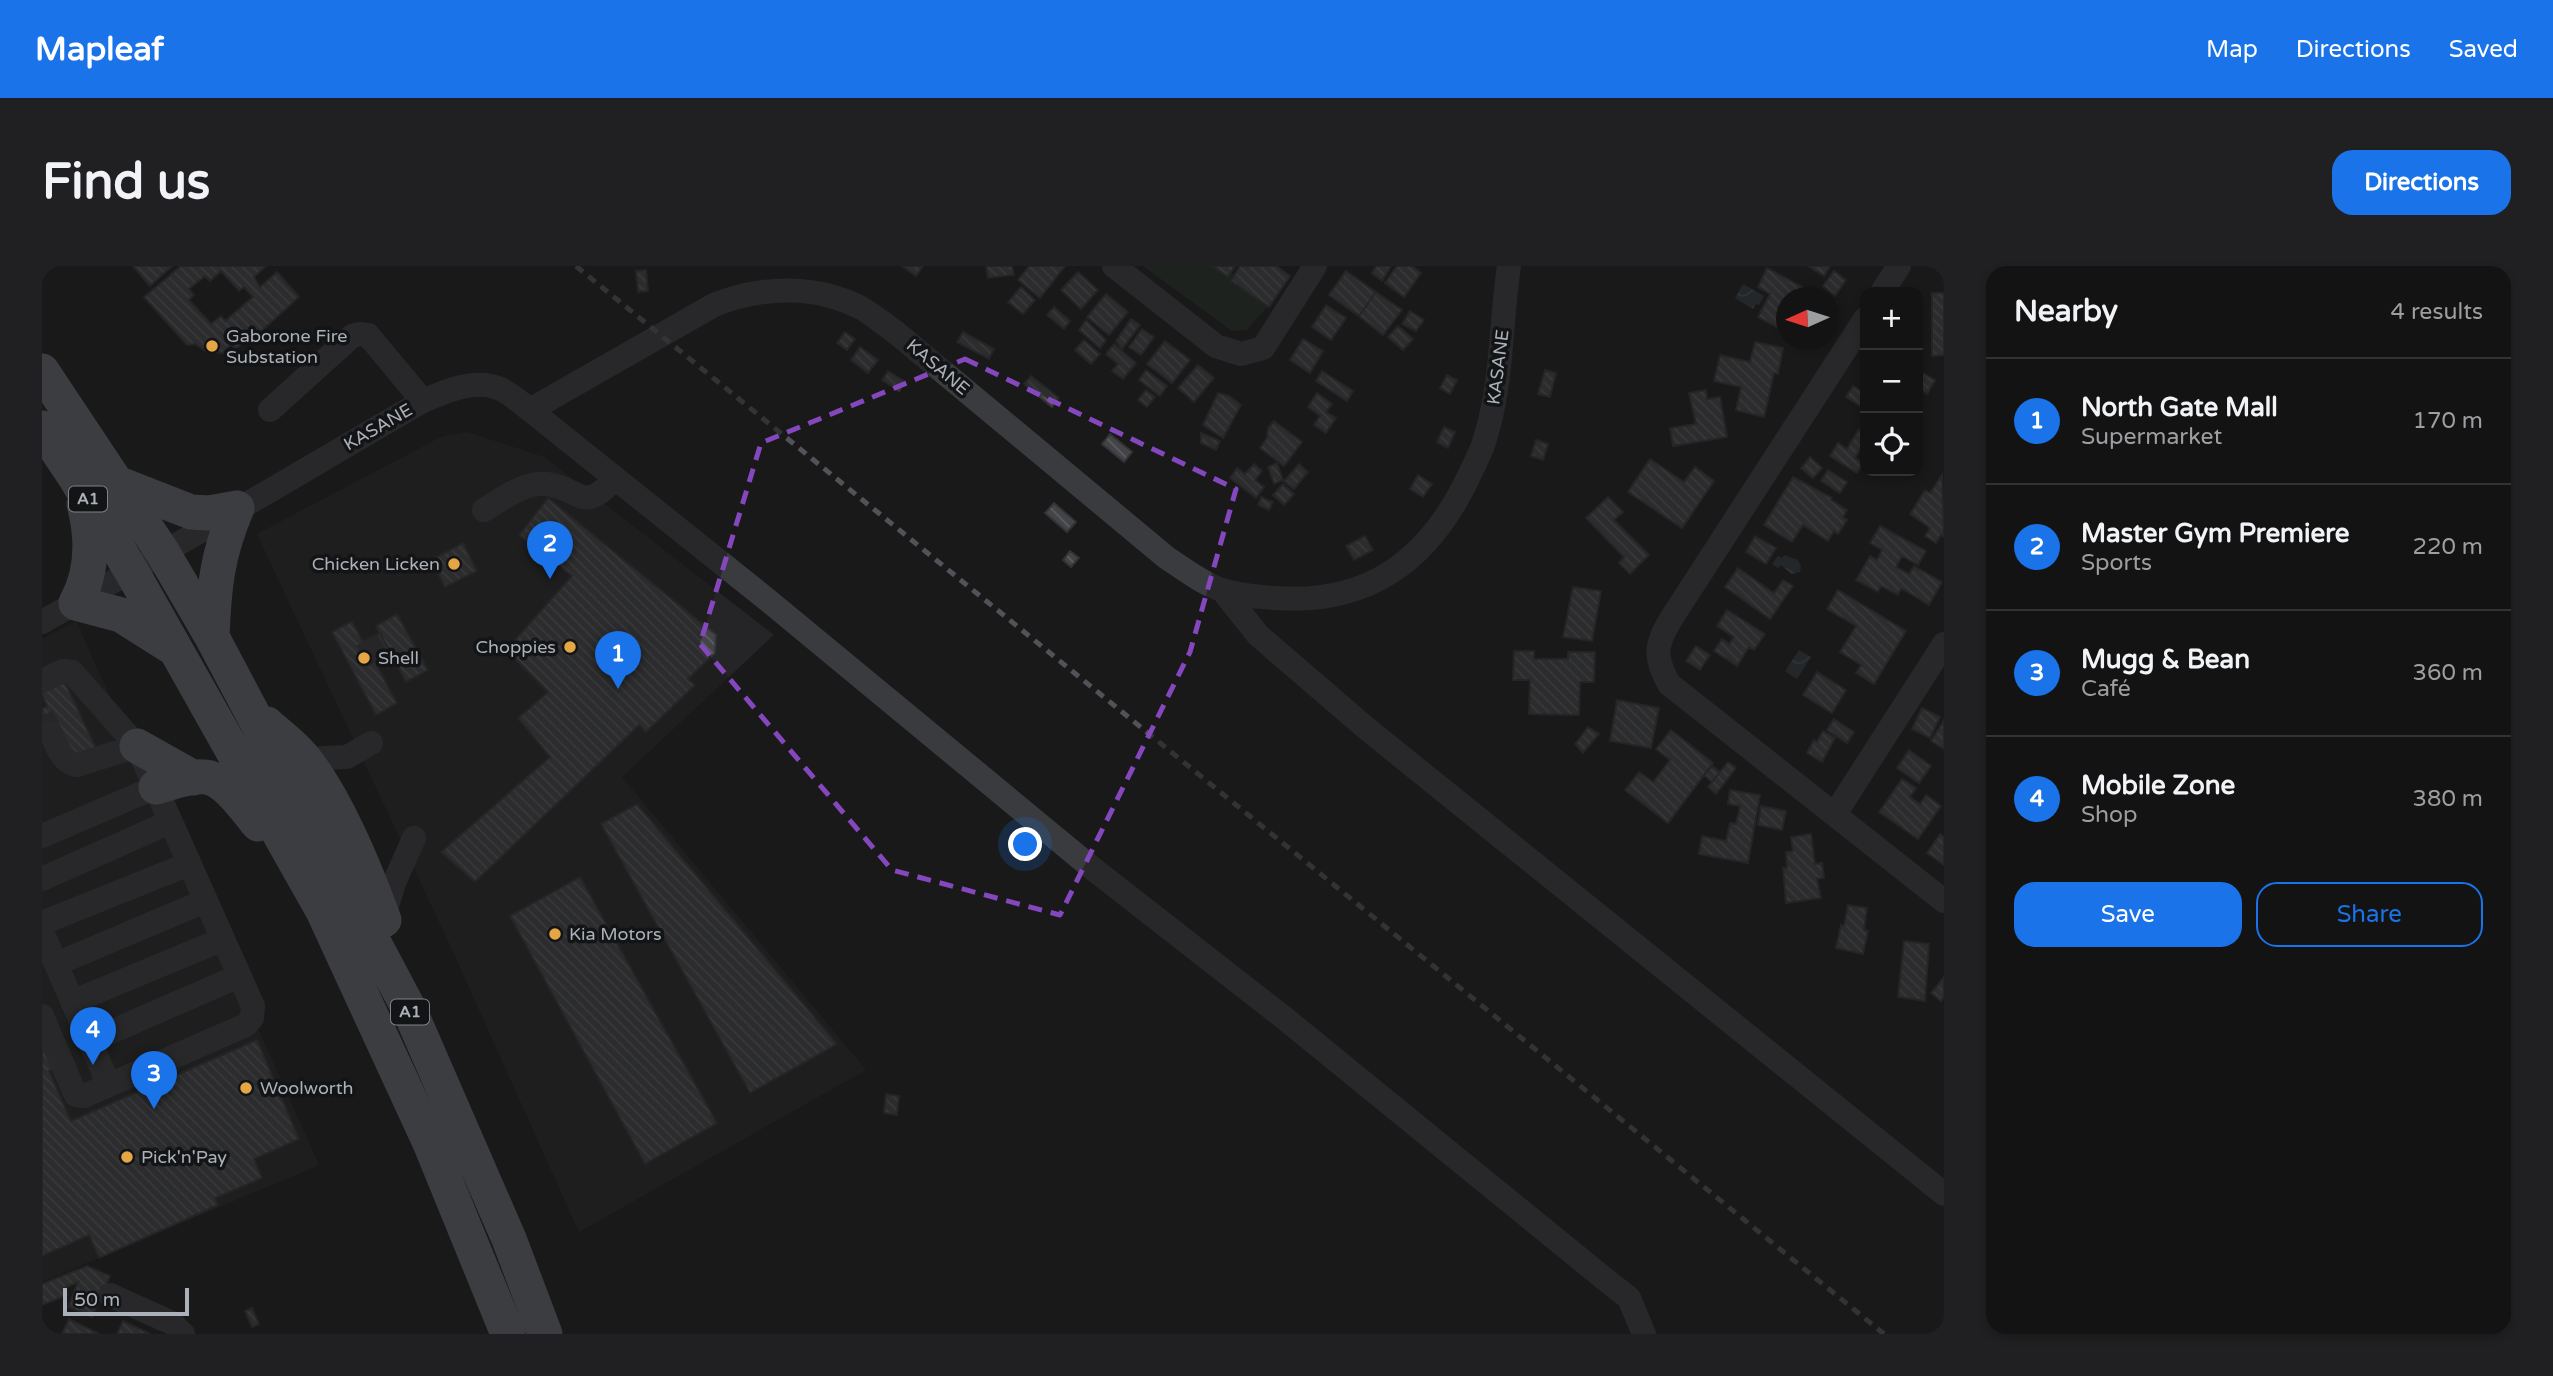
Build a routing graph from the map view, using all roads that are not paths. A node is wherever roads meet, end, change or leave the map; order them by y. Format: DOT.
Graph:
graph roads {
  1 [pos="1114,266"];
  2 [pos="1315,266"];
  3 [pos="1509,266"];
  4 [pos="1899,266"];
  5 [pos="1885,287"];
  6 [pos="1860,327"];
  7 [pos="42,372"];
  8 [pos="423,401"];
  9 [pos="270,410"];
  10 [pos="530,410"];
  11 [pos="42,428"];
  12 [pos="595,462"];
  13 [pos="75,477"];
  14 [pos="615,478"];
  15 [pos="117,483"];
  16 [pos="577,496"];
  17 [pos="237,508"];
  18 [pos="484,510"];
  19 [pos="163,553"];
  20 [pos="132,572"];
  21 [pos="1222,590"];
  22 [pos="76,603"];
  23 [pos="42,622"];
  24 [pos="212,637"];
  25 [pos="1944,644"];
  26 [pos="176,649"];
  27 [pos="42,681"];
  28 [pos="247,704"];
  29 [pos="51,733"];
  30 [pos="371,743"];
  31 [pos="137,747"];
  32 [pos="305,759"];
  33 [pos="194,778"];
  34 [pos="156,787"];
  35 [pos="1835,814"];
  36 [pos="170,822"];
  37 [pos="42,836"];
  38 [pos="414,838"];
  39 [pos="189,864"];
  40 [pos="42,879"];
  41 [pos="205,901"];
  42 [pos="1944,901"];
  43 [pos="323,911"];
  44 [pos="383,919"];
  45 [pos="42,923"];
  46 [pos="42,932"];
  47 [pos="221,940"];
  48 [pos="56,964"];
  49 [pos="239,976"];
  50 [pos="397,986"];
  51 [pos="72,1002"];
  52 [pos="42,1016"];
  53 [pos="90,1041"];
  54 [pos="108,1085"];
  55 [pos="1944,1194"];
  56 [pos="110,1294"];
  57 [pos="183,1334"];
  58 [pos="509,1334"];
  59 [pos="545,1334"];
  60 [pos="1644,1334"];
  1 -- 2 [label="street"];
  3 -- 21 [label="street, KASANE"];
  4 -- 5 [label="street"];
  6 -- 35 [label="street"];
  7 -- 15 [label="highway, A1"];
  8 -- 9 [label="street"];
  8 -- 10 [label="street, KASANE"];
  8 -- 17 [label="street, KASANE"];
  10 -- 12 [label="street"];
  10 -- 21 [label="street, KASANE"];
  11 -- 13 [label="highway, A1"];
  12 -- 14 [label="street"];
  12 -- 16 [label="street"];
  13 -- 20 [label="highway, A1"];
  13 -- 22 [label="highway"];
  14 -- 16 [label="street"];
  14 -- 60 [label="street"];
  15 -- 17 [label="highway"];
  15 -- 19 [label="highway, A1"];
  16 -- 18 [label="street"];
  17 -- 19 [label="street, KASANE"];
  17 -- 24 [label="highway"];
  19 -- 20 [label="street, KASANE"];
  19 -- 24 [label="highway, A1"];
  20 -- 22 [label="street, KASANE"];
  20 -- 26 [label="highway, A1"];
  21 -- 55 [label="street"];
  22 -- 23 [label="street, KASANE"];
  22 -- 26 [label="highway"];
  24 -- 28 [label="highway, A1"];
  25 -- 35 [label="street"];
  26 -- 43 [label="highway, A1"];
  27 -- 31 [label="street"];
  28 -- 32 [label="highway"];
  28 -- 50 [label="highway, A1"];
  29 -- 31 [label="street"];
  30 -- 32 [label="street"];
  31 -- 33 [label="highway"];
  31 -- 34 [label="street"];
  32 -- 44 [label="highway"];
  33 -- 34 [label="highway"];
  33 -- 43 [label="highway"];
  34 -- 36 [label="street"];
  34 -- 37 [label="street"];
  35 -- 42 [label="street"];
  36 -- 39 [label="street"];
  36 -- 40 [label="street"];
  38 -- 44 [label="street"];
  39 -- 41 [label="street"];
  39 -- 45 [label="street"];
  41 -- 47 [label="street"];
  41 -- 48 [label="street"];
  43 -- 58 [label="highway, A1"];
  44 -- 50 [label="highway"];
  46 -- 48 [label="street"];
  47 -- 49 [label="street"];
  47 -- 51 [label="street"];
  48 -- 51 [label="street"];
  49 -- 53 [label="street"];
  49 -- 54 [label="street"];
  50 -- 59 [label="highway, A1"];
  51 -- 53 [label="street"];
  52 -- 54 [label="street"];
  53 -- 54 [label="street"];
  56 -- 57 [label="street"];
}
